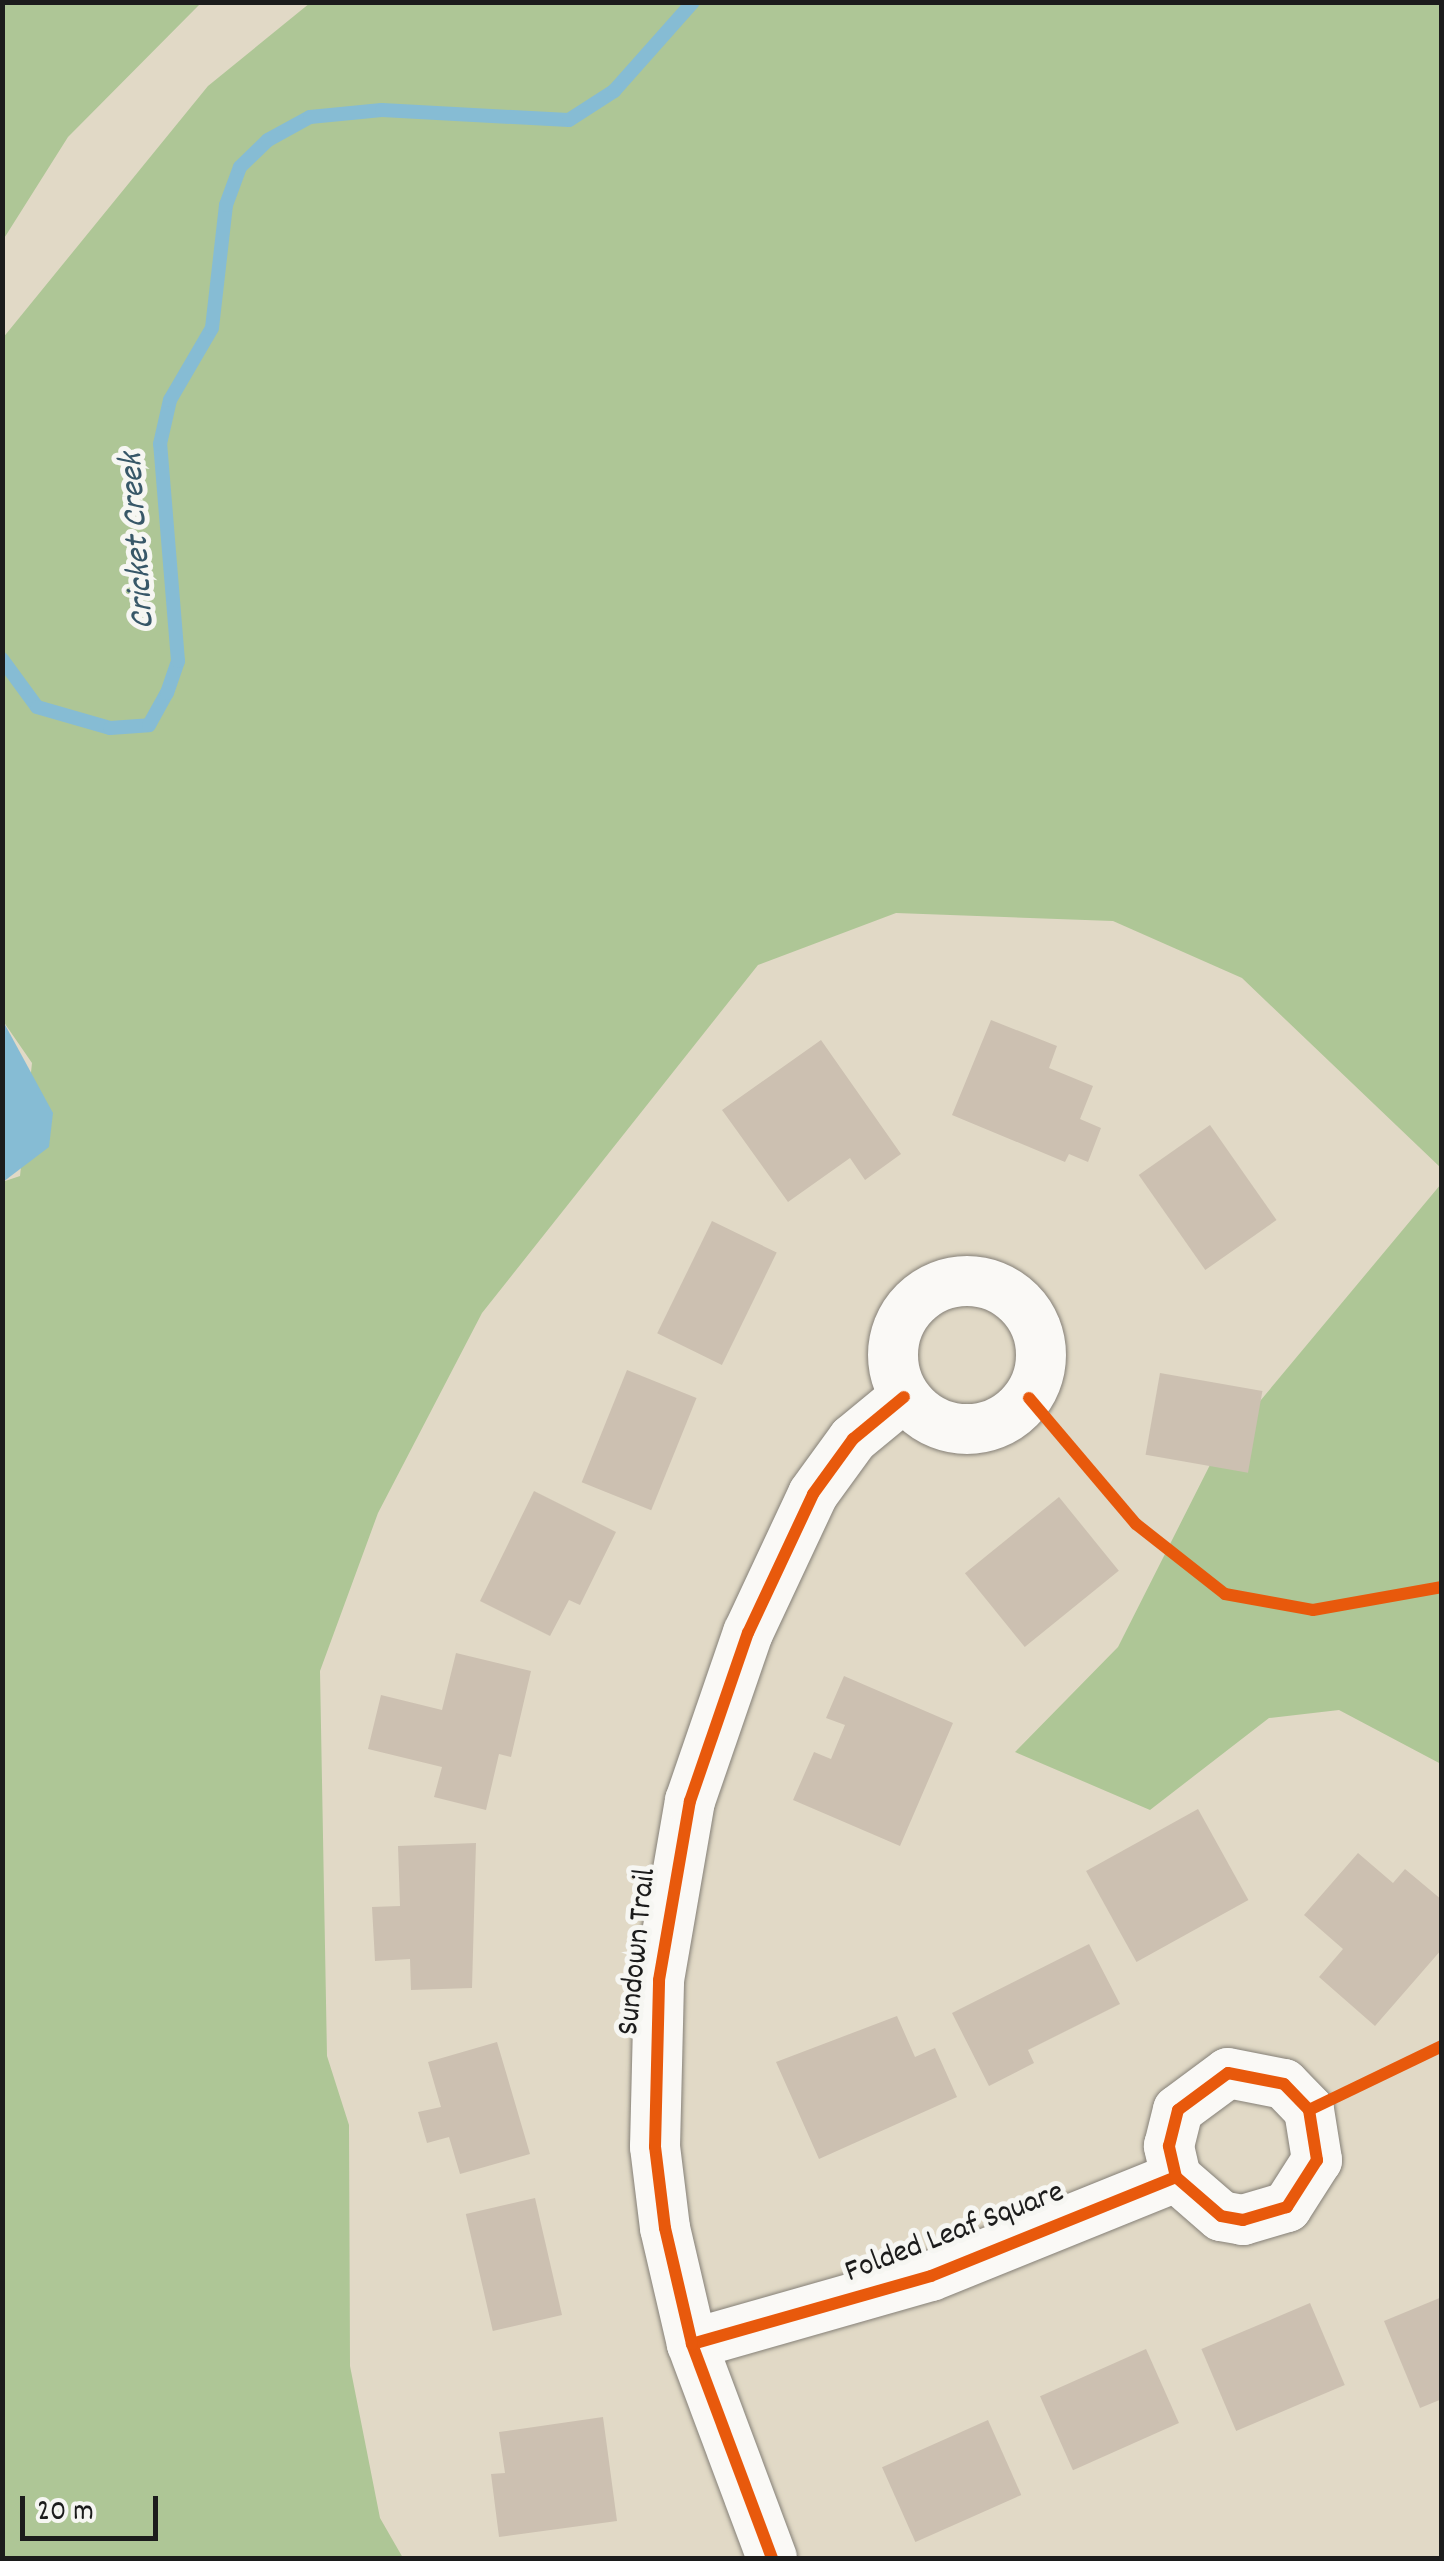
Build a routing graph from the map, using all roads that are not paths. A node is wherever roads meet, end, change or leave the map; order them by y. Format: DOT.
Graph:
graph roads {
  1 [pos="904,1397"];
  2 [pos="1176,2177"];
  3 [pos="692,2344"];
  4 [pos="772,2558"];
  1 -- 3 [label="street, Sundown Trail"];
  2 -- 3 [label="street, Folded Leaf Square"];
  3 -- 4 [label="street, Sundown Trail"];
}
